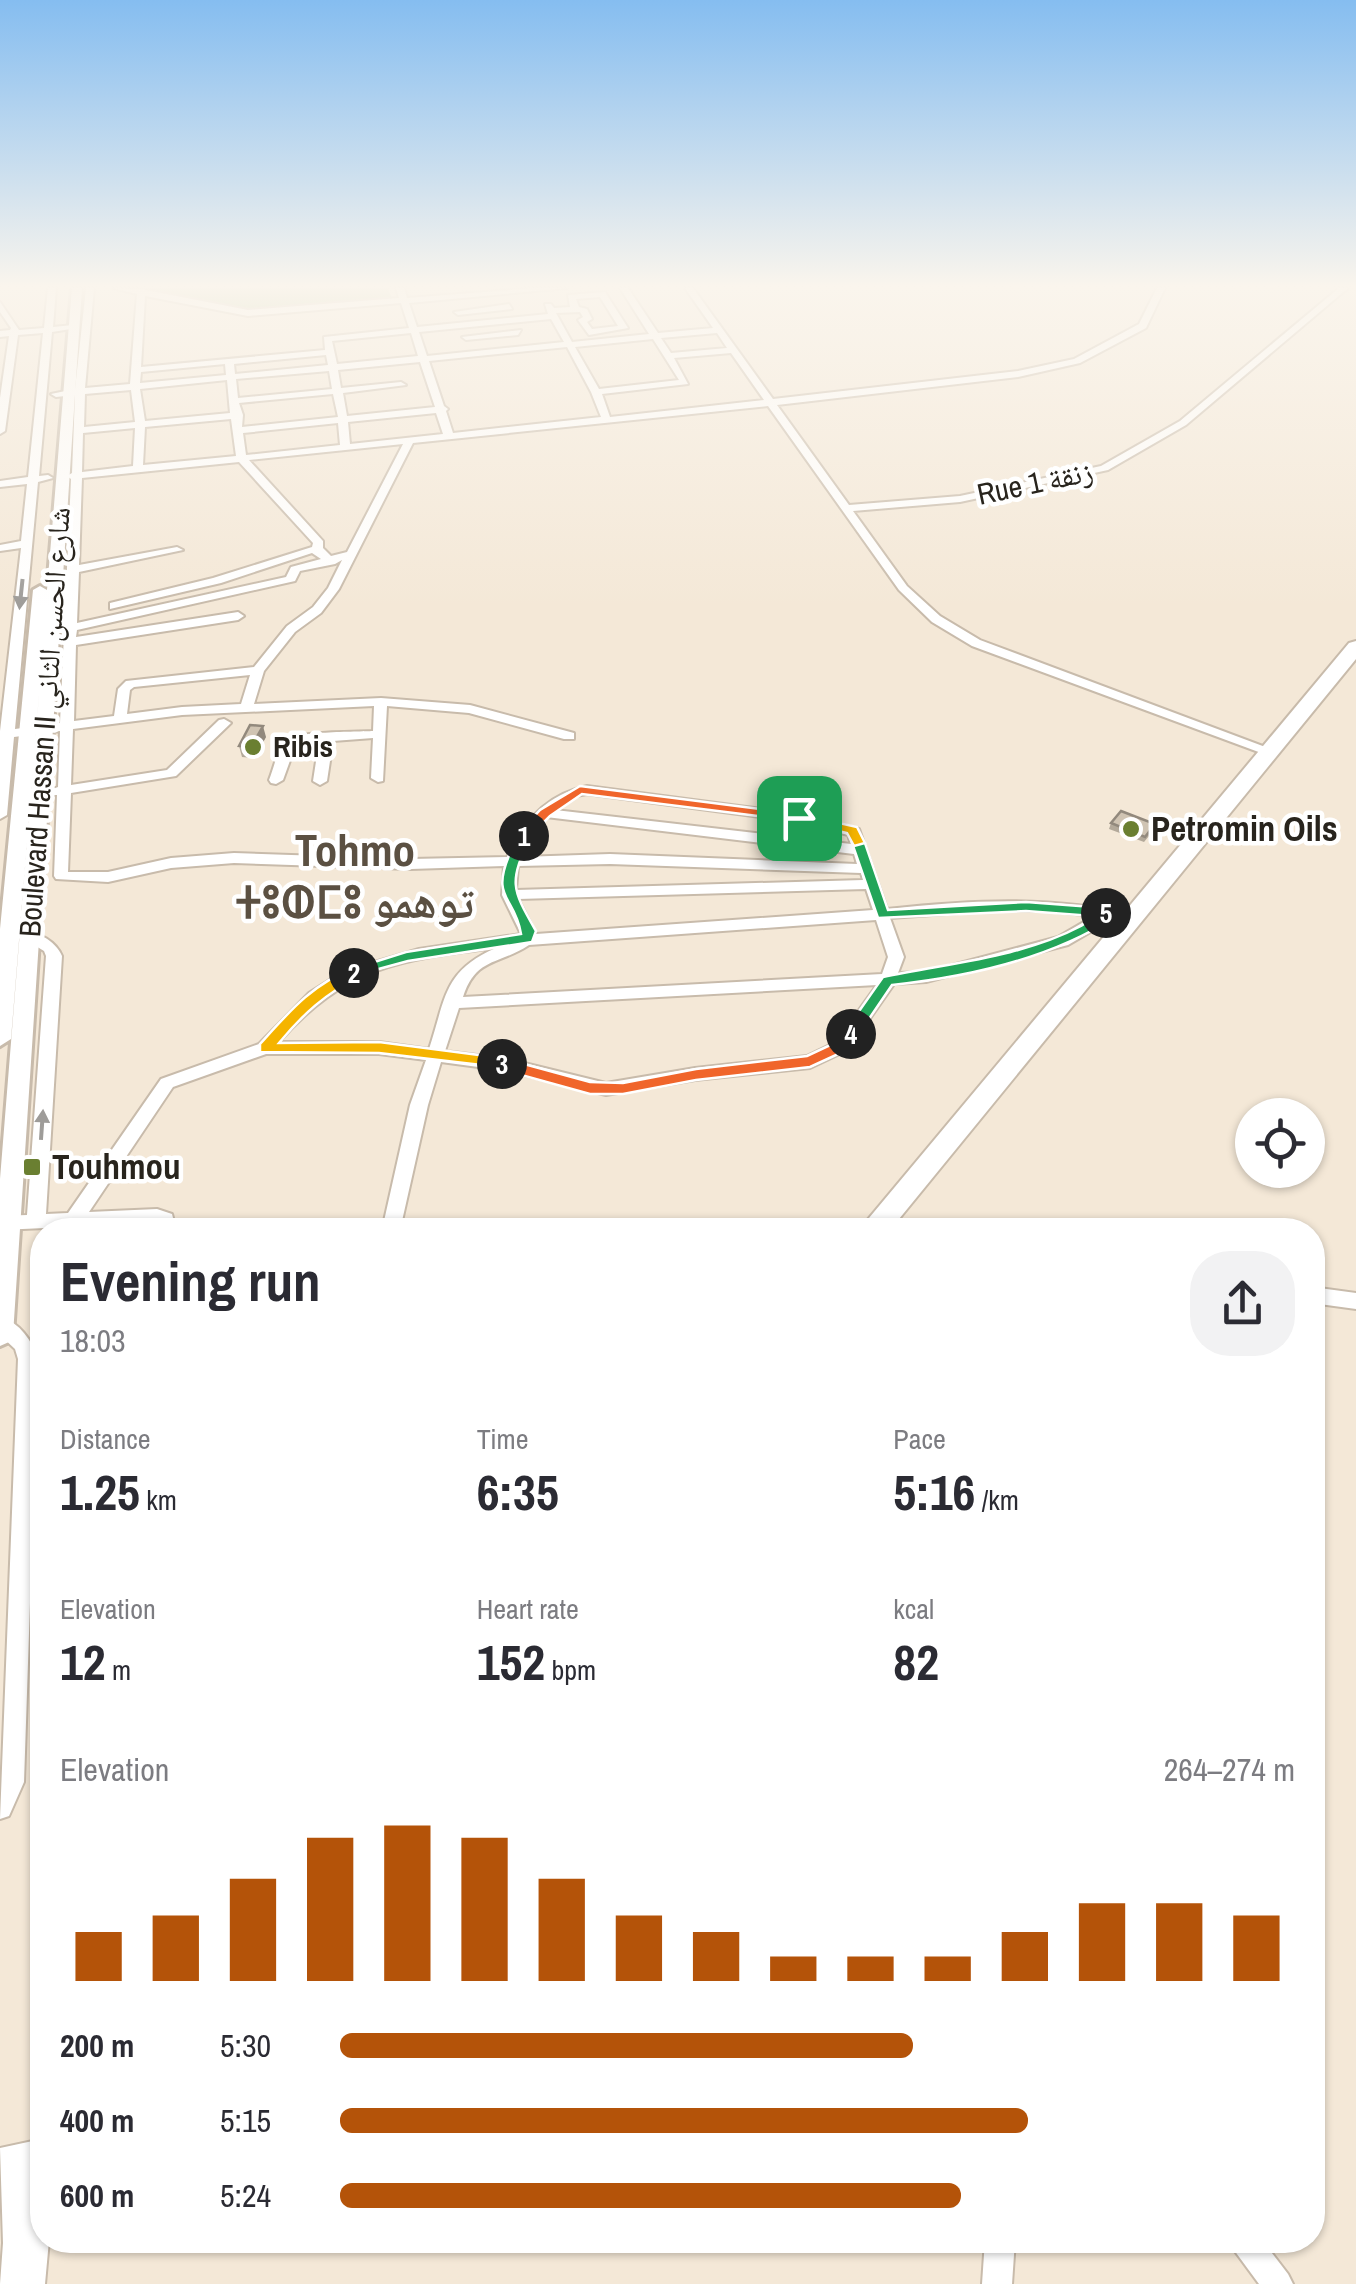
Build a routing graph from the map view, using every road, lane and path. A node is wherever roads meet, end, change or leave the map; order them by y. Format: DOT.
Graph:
graph roads {
  1 [pos="58,395"];
  2 [pos="68,395"];
  3 [pos="69,395"];
  4 [pos="136,395"];
  5 [pos="234,395"];
  6 [pos="266,395"];
  7 [pos="285,395"];
  8 [pos="337,395"];
  9 [pos="374,395"];
  10 [pos="437,395"];
  11 [pos="597,395"];
  12 [pos="762,395"];
  13 [pos="836,395"];
  14 [pos="1217,395"];
  15 [pos="235,401"];
  16 [pos="767,402"];
  17 [pos="2,405"];
  18 [pos="443,409"];
  19 [pos="238,415"];
  20 [pos="380,416"];
  21 [pos="606,419"];
  22 [pos="343,420"];
  23 [pos="140,424"];
  24 [pos="289,425"];
  25 [pos="80,430"];
  26 [pos="240,430"];
  27 [pos="0,431"];
  28 [pos="448,436"];
  29 [pos="410,440"];
  30 [pos="345,447"];
  31 [pos="241,458"];
  32 [pos="138,469"];
  33 [pos="55,477"];
  34 [pos="0,484"];
  35 [pos="846,508"];
  36 [pos="26,544"];
  37 [pos="0,548"];
  38 [pos="177,550"];
  39 [pos="316,550"];
  40 [pos="352,554"];
  41 [pos="331,562"];
  42 [pos="73,570"];
  43 [pos="238,616"];
  44 [pos="71,628"];
  45 [pos="18,629"];
  46 [pos="0,631"];
  47 [pos="1355,654"];
  48 [pos="258,670"];
  49 [pos="381,702"];
  50 [pos="247,706"];
  51 [pos="120,718"];
  52 [pos="67,724"];
  53 [pos="224,724"];
  54 [pos="19,733"];
  55 [pos="380,734"];
  56 [pos="327,736"];
  57 [pos="569,736"];
  58 [pos="1269,751"];
  59 [pos="378,778"];
  60 [pos="276,780"];
  61 [pos="320,781"];
  62 [pos="63,790"];
  63 [pos="42,794"];
  64 [pos="545,813"];
  65 [pos="0,814"];
  66 [pos="860,850"];
  67 [pos="510,861"];
  68 [pos="870,876"];
  69 [pos="509,895"];
  70 [pos="883,915"];
  71 [pos="1120,916"];
  72 [pos="29,936"];
  73 [pos="526,938"];
  74 [pos="2,976"];
  75 [pos="888,981"];
  76 [pos="454,1002"];
  77 [pos="0,1039"];
  78 [pos="266,1048"];
  79 [pos="436,1056"];
  80 [pos="36,1218"];
  81 [pos="74,1218"];
  82 [pos="115,1218"];
  83 [pos="163,1218"];
  84 [pos="395,1218"];
  85 [pos="882,1218"];
  86 [pos="906,1218"];
  87 [pos="30,1222"];
  88 [pos="3,1223"];
  89 [pos="1325,1297"];
  90 [pos="1356,1301"];
  91 [pos="1,1324"];
  92 [pos="0,1335"];
  93 [pos="30,1593"];
  94 [pos="19,1595"];
  95 [pos="0,1806"];
  96 [pos="30,2163"];
  97 [pos="0,2170"];
  98 [pos="0,2182"];
  99 [pos="40,2253"];
  100 [pos="999,2253"];
  101 [pos="1254,2253"];
  102 [pos="24,2284"];
  103 [pos="998,2284"];
  104 [pos="1278,2284"];
  1 -- 33 [label="street"];
  2 -- 33 [label="main road, Boulevard Hassan II شارع الحسن الثاني"];
  3 -- 25 [label="street"];
  4 -- 23 [label="street"];
  5 -- 15 [label="street"];
  6 -- 15 [label="street"];
  7 -- 24 [label="street"];
  8 -- 22 [label="street"];
  9 -- 20 [label="street"];
  10 -- 18 [label="street"];
  11 -- 21 [label="street"];
  12 -- 16 [label="street"];
  13 -- 16 [label="street"];
  14 -- 35 [label="street, Rue 1 زنقة"];
  15 -- 19 [label="street"];
  16 -- 21 [label="street"];
  16 -- 35 [label="street"];
  17 -- 27 [label="street"];
  18 -- 20 [label="street"];
  18 -- 28 [label="street"];
  19 -- 23 [label="street"];
  19 -- 26 [label="street"];
  20 -- 22 [label="street"];
  21 -- 28 [label="street"];
  22 -- 24 [label="street"];
  22 -- 30 [label="street"];
  23 -- 25 [label="street"];
  23 -- 32 [label="street"];
  24 -- 26 [label="street"];
  25 -- 33 [label="street"];
  26 -- 31 [label="street"];
  28 -- 29 [label="street"];
  29 -- 30 [label="street"];
  29 -- 40 [label="street"];
  30 -- 31 [label="street"];
  31 -- 32 [label="street"];
  31 -- 39 [label="street"];
  32 -- 33 [label="street"];
  33 -- 34 [label="street"];
  33 -- 36 [label="street"];
  33 -- 42 [label="street"];
  33 -- 54 [label="main road, Boulevard Hassan II شارع الحسن الثاني"];
  35 -- 58 [label="street"];
  36 -- 37 [label="street"];
  36 -- 45 [label="street, one-way"];
  38 -- 42 [label="street"];
  39 -- 41 [label="street"];
  39 -- 44 [label="street"];
  40 -- 41 [label="street"];
  40 -- 48 [label="street"];
  41 -- 44 [label="street"];
  42 -- 44 [label="street"];
  43 -- 44 [label="street"];
  44 -- 52 [label="street"];
  45 -- 46 [label="street"];
  45 -- 54 [label="street"];
  47 -- 58 [label="highway"];
  47 -- 86 [label="highway"];
  48 -- 50 [label="street"];
  48 -- 51 [label="street"];
  49 -- 50 [label="street"];
  49 -- 55 [label="street"];
  49 -- 57 [label="street"];
  50 -- 51 [label="street"];
  51 -- 52 [label="street"];
  52 -- 54 [label="street"];
  52 -- 62 [label="street"];
  53 -- 62 [label="street"];
  54 -- 63 [label="main road, Boulevard Hassan II شارع الحسن الثاني"];
  54 -- 65 [label="street"];
  54 -- 74 [label="main road, Boulevard Hassan II شارع الحسن الثاني"];
  55 -- 56 [label="street"];
  55 -- 59 [label="street"];
  56 -- 60 [label="street"];
  56 -- 61 [label="street"];
  58 -- 71 [label="highway"];
  62 -- 63 [label="street"];
  62 -- 67 [label="street"];
  63 -- 72 [label="main road, Boulevard Hassan II شارع الحسن الثاني"];
  64 -- 66 [label="street"];
  64 -- 66 [label="street"];
  64 -- 67 [label="street"];
  66 -- 68 [label="street"];
  67 -- 68 [label="street"];
  67 -- 69 [label="street"];
  68 -- 69 [label="street"];
  68 -- 70 [label="street"];
  69 -- 73 [label="street"];
  70 -- 71 [label="street"];
  70 -- 73 [label="street"];
  70 -- 75 [label="street"];
  71 -- 75 [label="street"];
  71 -- 85 [label="highway"];
  80 -- 72 [label="street, one-way"];
  72 -- 88 [label="main road, Boulevard Hassan II شارع الحسن الثاني"];
  73 -- 76 [label="street"];
  73 -- 78 [label="street"];
  74 -- 77 [label="main road, Boulevard Hassan II شارع الحسن الثاني"];
  75 -- 76 [label="street"];
  75 -- 79 [label="street"];
  76 -- 79 [label="street"];
  78 -- 79 [label="street"];
  78 -- 81 [label="street"];
  79 -- 84 [label="street"];
  82 -- 83 [label="street"];
  87 -- 88 [label="street"];
  88 -- 91 [label="main road, Boulevard Hassan II شارع الحسن الثاني"];
  89 -- 90 [label="street"];
  91 -- 92 [label="main road, Boulevard Hassan II شارع الحسن الثاني"];
  91 -- 94 [label="street"];
  93 -- 94 [label="street"];
  94 -- 95 [label="street"];
  96 -- 97 [label="highway"];
  98 -- 102 [label="highway"];
  99 -- 102 [label="highway"];
  100 -- 103 [label="street"];
  101 -- 104 [label="street"];
}
